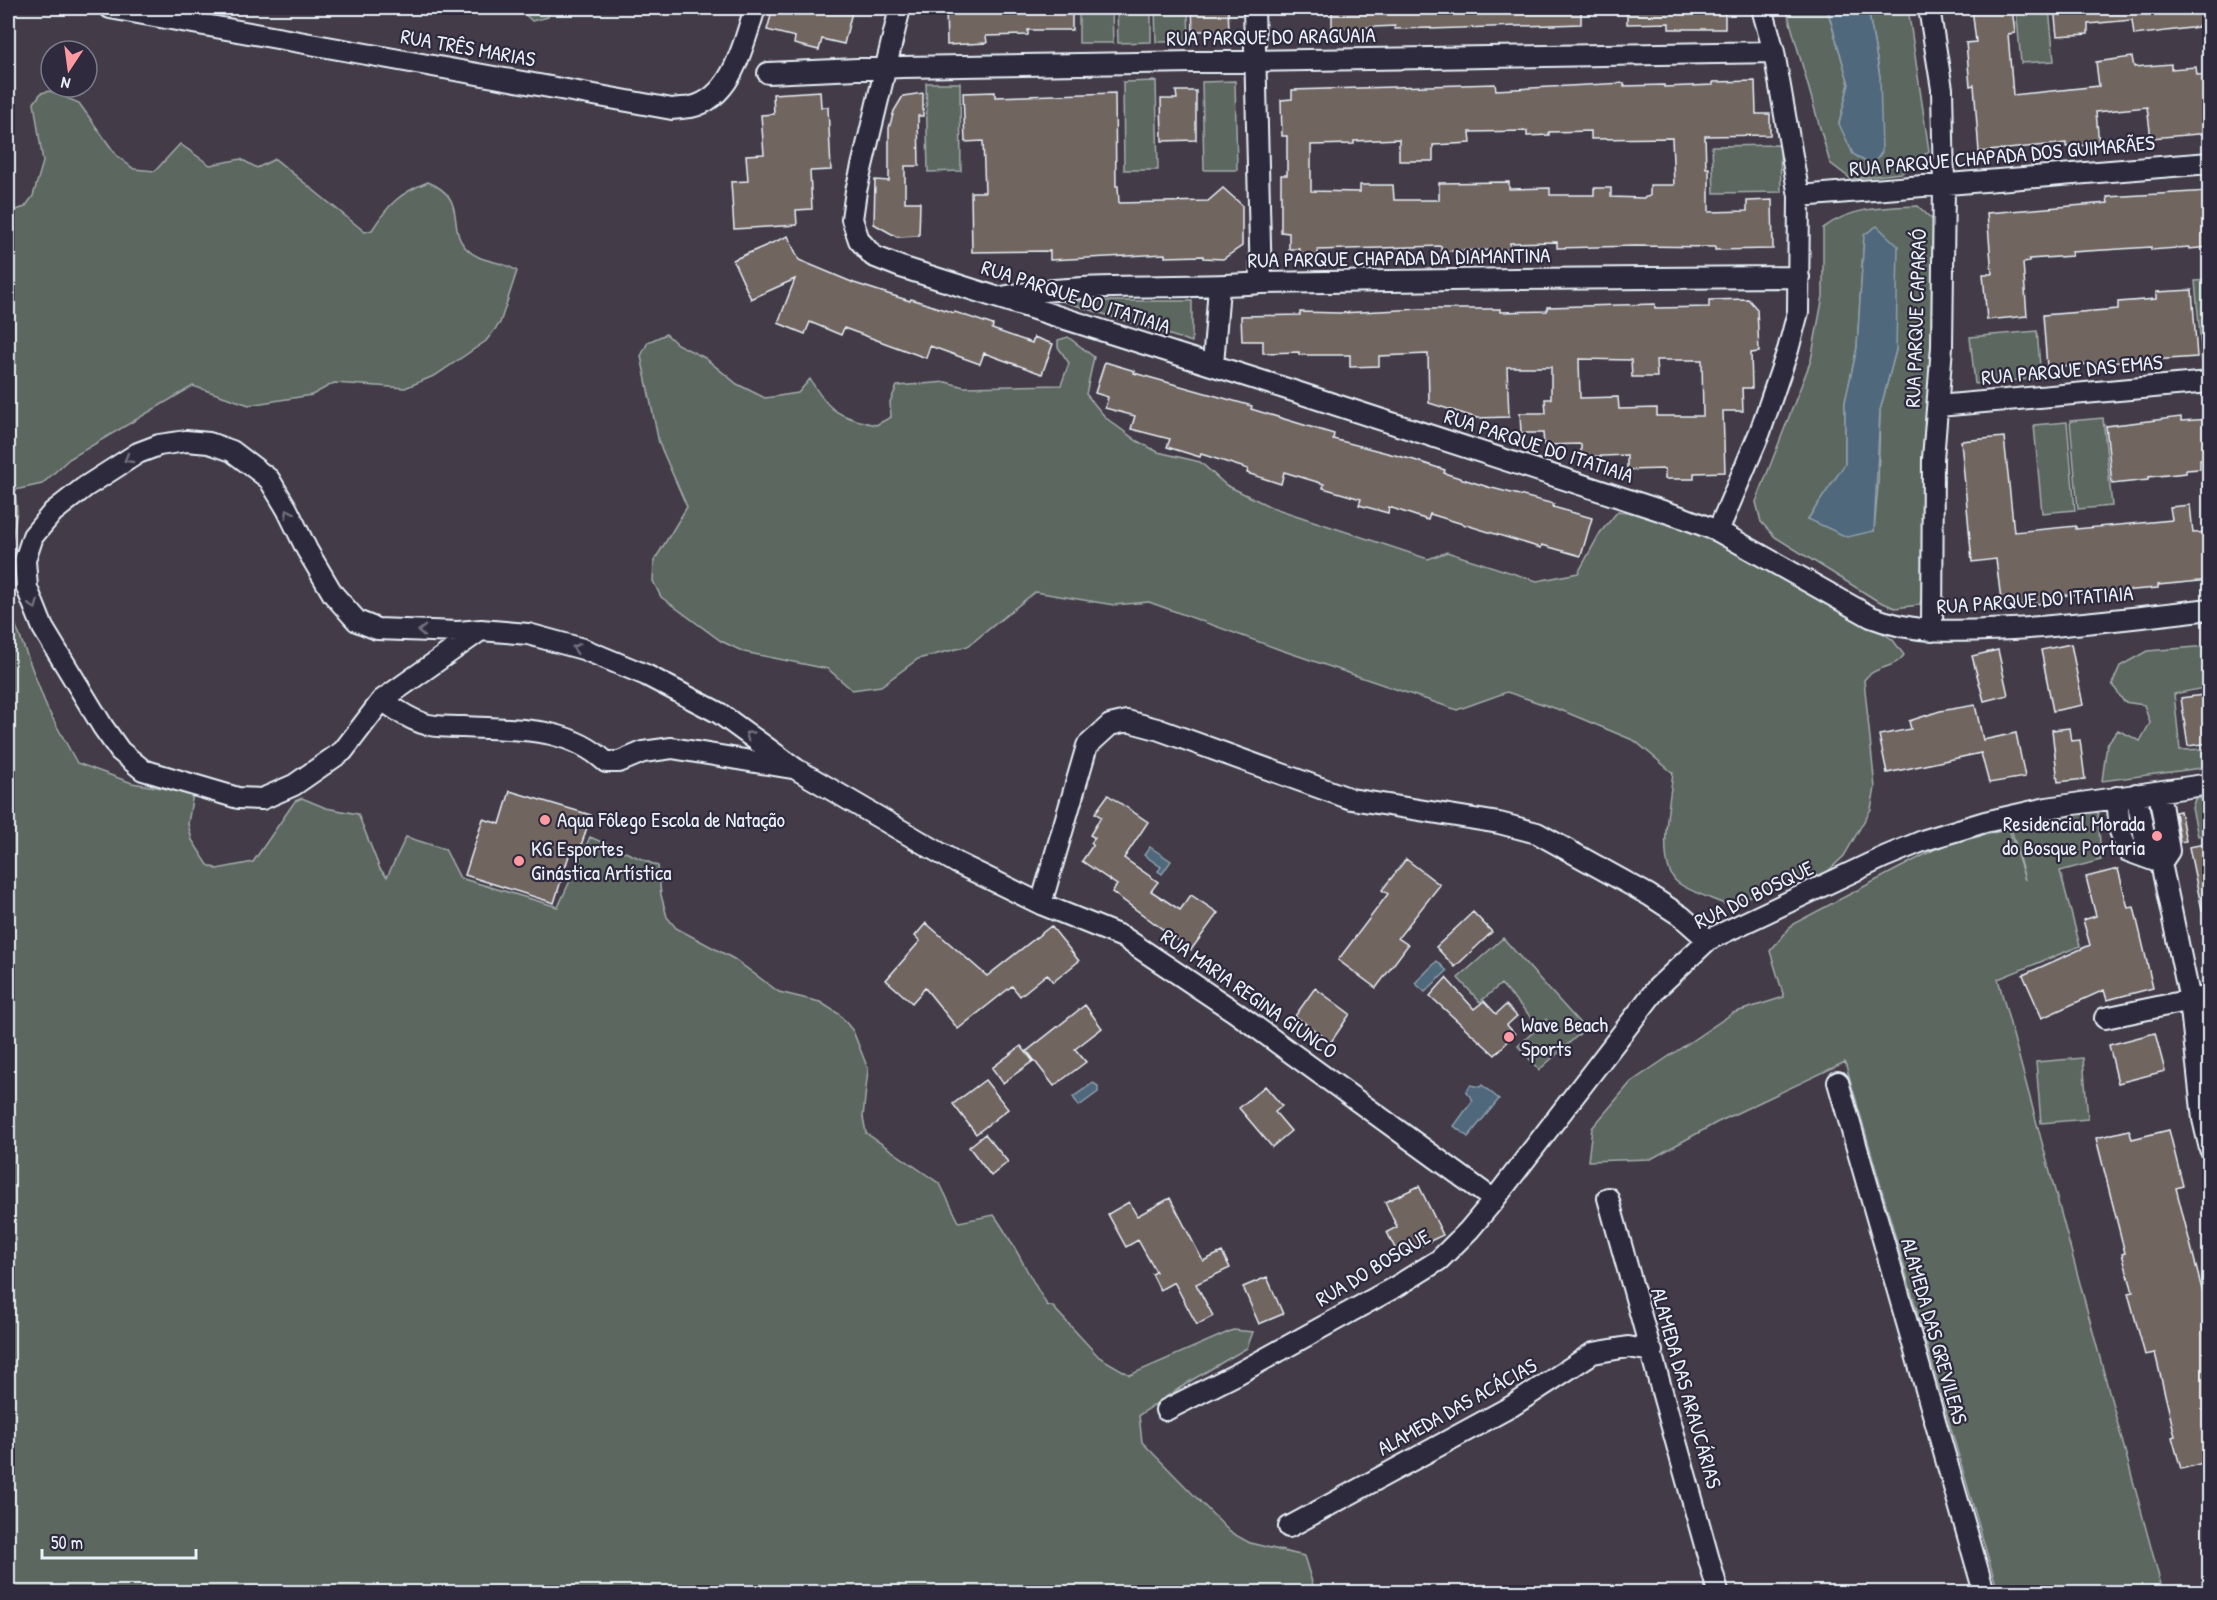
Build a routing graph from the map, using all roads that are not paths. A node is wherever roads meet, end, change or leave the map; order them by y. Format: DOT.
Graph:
graph roads {
  1 [pos="110,8"];
  2 [pos="755,8"];
  3 [pos="900,8"];
  4 [pos="1254,8"];
  5 [pos="1762,8"];
  6 [pos="1929,8"];
  7 [pos="1774,52"];
  8 [pos="1255,61"];
  9 [pos="884,68"];
  10 [pos="768,73"];
  11 [pos="2210,163"];
  12 [pos="1944,186"];
  13 [pos="1799,196"];
  14 [pos="1799,277"];
  15 [pos="1260,284"];
  16 [pos="1219,286"];
  17 [pos="1000,298"];
  18 [pos="1213,365"];
  19 [pos="2210,382"];
  20 [pos="1938,406"];
  21 [pos="1718,531"];
  22 [pos="2210,609"];
  23 [pos="481,630"];
  24 [pos="1932,630"];
  25 [pos="382,700"];
  26 [pos="796,769"];
  27 [pos="2210,784"];
  28 [pos="2158,792"];
  29 [pos="2126,796"];
  30 [pos="2161,863"];
  31 [pos="1041,904"];
  32 [pos="1708,940"];
  33 [pos="2210,996"];
  34 [pos="2190,1000"];
  35 [pos="2105,1018"];
  36 [pos="1838,1082"];
  37 [pos="2210,1149"];
  38 [pos="1608,1198"];
  39 [pos="1494,1200"];
  40 [pos="1652,1351"];
  41 [pos="1166,1410"];
  42 [pos="1289,1527"];
  43 [pos="1718,1593"];
  44 [pos="1984,1593"];
  1 -- 2 [label="street, RUA TRÊS MARIAS"];
  3 -- 9 [label="street"];
  4 -- 8 [label="street"];
  5 -- 7 [label="street"];
  6 -- 12 [label="street, RUA PARQUE CAPARAÓ"];
  7 -- 8 [label="street, RUA PARQUE DO ARAGUAIA"];
  7 -- 13 [label="street"];
  8 -- 9 [label="street, RUA PARQUE DO ARAGUAIA"];
  8 -- 15 [label="street"];
  9 -- 10 [label="street, RUA PARQUE DO ARAGUAIA"];
  9 -- 17 [label="street, RUA PARQUE DO ITATIAIA"];
  11 -- 12 [label="street, RUA PARQUE CHAPADA DOS GUIMARÃES"];
  12 -- 13 [label="street, RUA PARQUE CHAPADA DOS GUIMARÃES"];
  12 -- 20 [label="street, RUA PARQUE CAPARAÓ"];
  13 -- 14 [label="street"];
  14 -- 15 [label="street, RUA PARQUE CHAPADA DA DIAMANTINA"];
  14 -- 21 [label="street"];
  15 -- 16 [label="street, RUA PARQUE CHAPADA DA DIAMANTINA"];
  16 -- 17 [label="street, RUA PARQUE CHAPADA DA DIAMANTINA"];
  16 -- 18 [label="street"];
  17 -- 18 [label="street, RUA PARQUE DO ITATIAIA"];
  18 -- 21 [label="street, RUA PARQUE DO ITATIAIA"];
  19 -- 20 [label="street, RUA PARQUE DAS EMAS"];
  20 -- 24 [label="street, RUA PARQUE CAPARAÓ"];
  21 -- 24 [label="street, RUA PARQUE DO ITATIAIA"];
  22 -- 24 [label="street, RUA PARQUE DO ITATIAIA"];
  23 -- 25 [label="street"];
  23 -- 25 [label="street, one-way"];
  26 -- 23 [label="street, one-way"];
  25 -- 26 [label="street"];
  26 -- 31 [label="street, RUA MARIA REGINA GIUNCO"];
  27 -- 28 [label="street, RUA DO BOSQUE"];
  28 -- 29 [label="street, RUA DO BOSQUE"];
  28 -- 30 [label="street"];
  29 -- 30 [label="street"];
  29 -- 32 [label="street, RUA DO BOSQUE"];
  30 -- 34 [label="street"];
  31 -- 32 [label="street"];
  31 -- 39 [label="street, RUA MARIA REGINA GIUNCO"];
  32 -- 39 [label="street, RUA DO BOSQUE"];
  33 -- 34 [label="street"];
  34 -- 35 [label="street"];
  34 -- 37 [label="street"];
  36 -- 44 [label="street, ALAMEDA DAS GREVILEAS"];
  38 -- 40 [label="street, ALAMEDA DAS ARAUCÁRIAS"];
  39 -- 41 [label="street, RUA DO BOSQUE"];
  40 -- 42 [label="street, ALAMEDA DAS ACÁCIAS"];
  40 -- 43 [label="street, ALAMEDA DAS ARAUCÁRIAS"];
}
